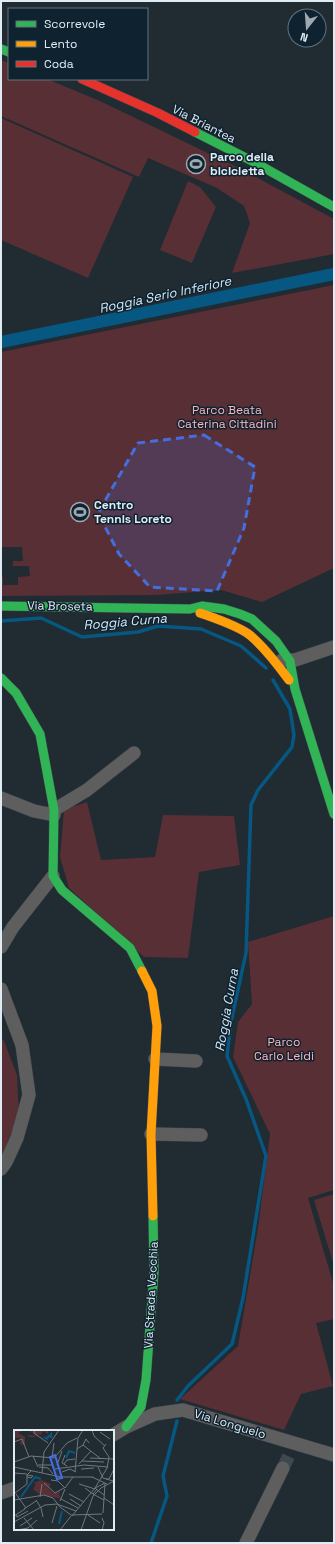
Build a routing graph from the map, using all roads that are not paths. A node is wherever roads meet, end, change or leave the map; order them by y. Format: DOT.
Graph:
graph roads {
  1 [pos="84,80"];
  2 [pos="334,207"];
  3 [pos="1,606"];
  4 [pos="190,609"];
  5 [pos="250,635"];
  6 [pos="334,647"];
  7 [pos="284,663"];
  8 [pos="1,678"];
  9 [pos="134,753"];
  10 [pos="1,798"];
  11 [pos="54,812"];
  12 [pos="334,814"];
  13 [pos="53,876"];
  14 [pos="1,947"];
  15 [pos="1,989"];
  16 [pos="155,1059"];
  17 [pos="196,1061"];
  18 [pos="151,1134"];
  19 [pos="201,1134"];
  20 [pos="1,1169"];
  21 [pos="126,1427"];
  22 [pos="114,1434"];
  23 [pos="334,1455"];
  24 [pos="283,1468"];
  25 [pos="14,1488"];
  26 [pos="1,1494"];
  27 [pos="246,1543"];
  1 -- 2 [label="street, Via Briantea"];
  3 -- 4 [label="street, Via Broseta"];
  4 -- 5 [label="street, Via Broseta"];
  4 -- 7 [label="street, Via Broseta"];
  5 -- 7 [label="street, Via Broseta"];
  6 -- 7 [label="street"];
  7 -- 12 [label="street"];
  8 -- 11 [label="street"];
  9 -- 11 [label="street"];
  10 -- 11 [label="street"];
  11 -- 13 [label="street"];
  13 -- 14 [label="street"];
  13 -- 16 [label="street, Via Strada Vecchia"];
  15 -- 20 [label="street"];
  16 -- 17 [label="street"];
  16 -- 18 [label="street, Via Strada Vecchia"];
  18 -- 19 [label="street"];
  18 -- 21 [label="street, Via Strada Vecchia"];
  21 -- 22 [label="street, Via Longuelo"];
  21 -- 23 [label="street, Via Longuelo"];
  24 -- 27 [label="street"];
  25 -- 26 [label="street"];
}
